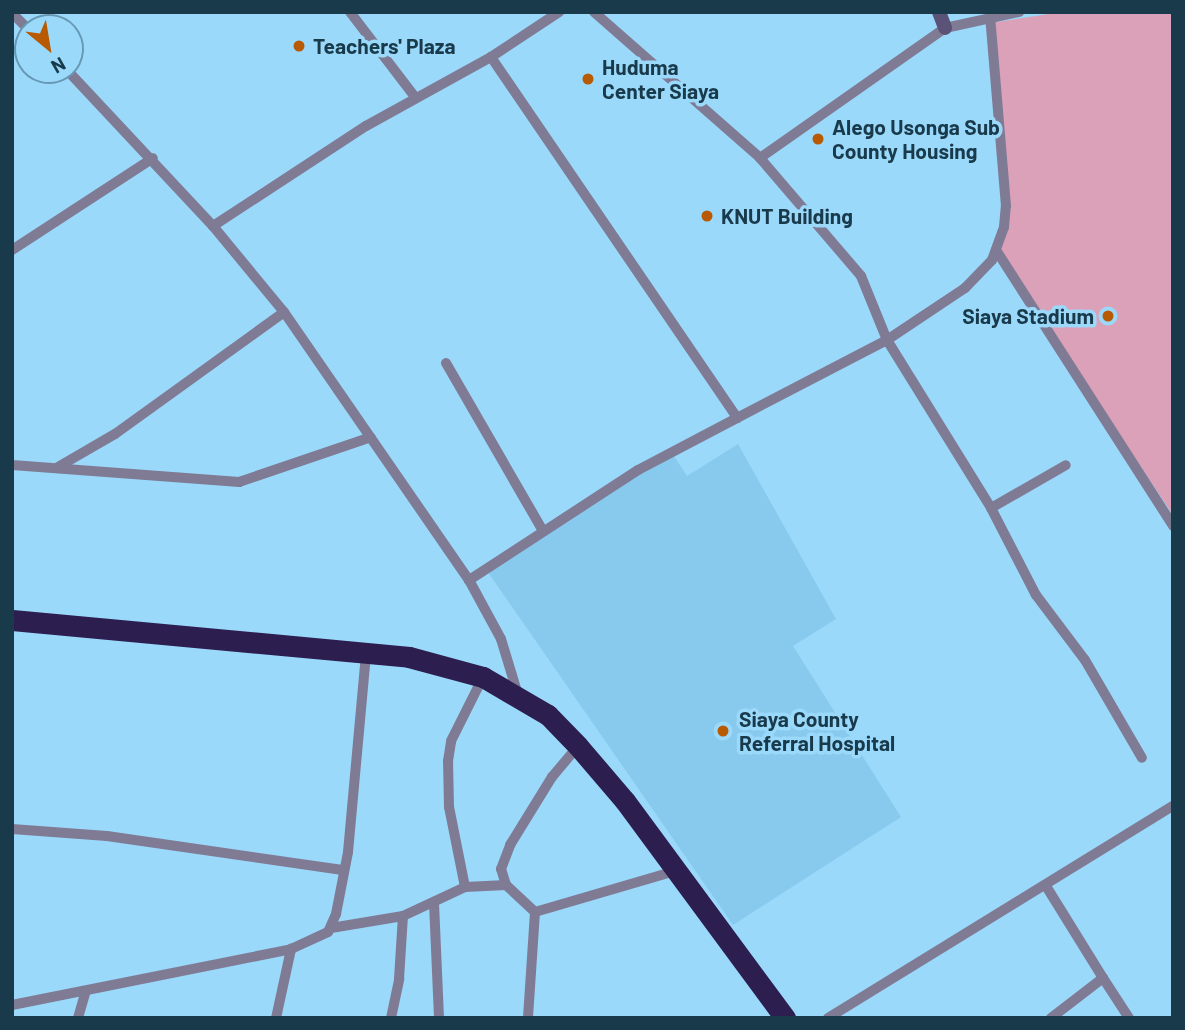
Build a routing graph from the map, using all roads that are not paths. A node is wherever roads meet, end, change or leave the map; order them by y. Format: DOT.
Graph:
graph roads {
  1 [pos="350,12"];
  2 [pos="559,12"];
  3 [pos="594,12"];
  4 [pos="939,12"];
  5 [pos="1019,12"];
  6 [pos="990,17"];
  7 [pos="945,28"];
  8 [pos="491,57"];
  9 [pos="81,84"];
  10 [pos="415,97"];
  11 [pos="153,158"];
  12 [pos="760,158"];
  13 [pos="213,226"];
  14 [pos="12,250"];
  15 [pos="996,250"];
  16 [pos="284,312"];
  17 [pos="887,340"];
  18 [pos="446,363"];
  19 [pos="737,418"];
  20 [pos="371,436"];
  21 [pos="12,465"];
  22 [pos="1066,465"];
  23 [pos="58,467"];
  24 [pos="991,508"];
  25 [pos="1173,526"];
  26 [pos="542,531"];
  27 [pos="469,580"];
  28 [pos="12,620"];
  29 [pos="366,653"];
  30 [pos="483,677"];
  31 [pos="518,696"];
  32 [pos="578,746"];
  33 [pos="1142,758"];
  34 [pos="1173,806"];
  35 [pos="12,829"];
  36 [pos="343,870"];
  37 [pos="675,871"];
  38 [pos="506,885"];
  39 [pos="1046,886"];
  40 [pos="465,887"];
  41 [pos="434,903"];
  42 [pos="535,912"];
  43 [pos="403,916"];
  44 [pos="331,928"];
  45 [pos="291,949"];
  46 [pos="1104,978"];
  47 [pos="85,993"];
  48 [pos="12,1005"];
  49 [pos="78,1018"];
  50 [pos="276,1018"];
  51 [pos="391,1018"];
  52 [pos="439,1018"];
  53 [pos="528,1018"];
  54 [pos="785,1018"];
  55 [pos="828,1018"];
  56 [pos="1051,1018"];
  57 [pos="1129,1018"];
  1 -- 10 [label="street"];
  2 -- 8 [label="street"];
  3 -- 12 [label="street"];
  4 -- 7 [label="main road"];
  5 -- 6 [label="street"];
  6 -- 7 [label="street"];
  6 -- 15 [label="street"];
  7 -- 12 [label="street"];
  8 -- 10 [label="street"];
  8 -- 19 [label="street"];
  9 -- 11 [label="street"];
  10 -- 13 [label="street"];
  11 -- 13 [label="street"];
  11 -- 14 [label="street"];
  12 -- 17 [label="street"];
  13 -- 16 [label="street"];
  15 -- 17 [label="street"];
  15 -- 25 [label="street"];
  16 -- 20 [label="street"];
  16 -- 23 [label="street"];
  17 -- 19 [label="street"];
  17 -- 24 [label="street"];
  18 -- 26 [label="street"];
  19 -- 26 [label="street"];
  20 -- 23 [label="street"];
  20 -- 27 [label="street"];
  21 -- 23 [label="street"];
  22 -- 24 [label="street"];
  24 -- 33 [label="street"];
  26 -- 27 [label="street"];
  27 -- 31 [label="street"];
  28 -- 29 [label="highway"];
  29 -- 30 [label="highway"];
  29 -- 36 [label="street"];
  30 -- 31 [label="highway"];
  30 -- 40 [label="street"];
  31 -- 32 [label="highway"];
  32 -- 37 [label="highway"];
  32 -- 38 [label="street"];
  34 -- 39 [label="street"];
  35 -- 36 [label="street"];
  36 -- 44 [label="street"];
  37 -- 42 [label="street"];
  37 -- 54 [label="highway"];
  38 -- 40 [label="street"];
  38 -- 42 [label="street"];
  39 -- 46 [label="street"];
  39 -- 55 [label="street"];
  40 -- 41 [label="street"];
  41 -- 43 [label="street"];
  41 -- 52 [label="street"];
  42 -- 53 [label="street"];
  43 -- 44 [label="street"];
  43 -- 51 [label="street"];
  44 -- 45 [label="street"];
  45 -- 47 [label="street"];
  45 -- 50 [label="street"];
  46 -- 56 [label="street"];
  46 -- 57 [label="street"];
  47 -- 48 [label="street"];
  47 -- 49 [label="street"];
}
